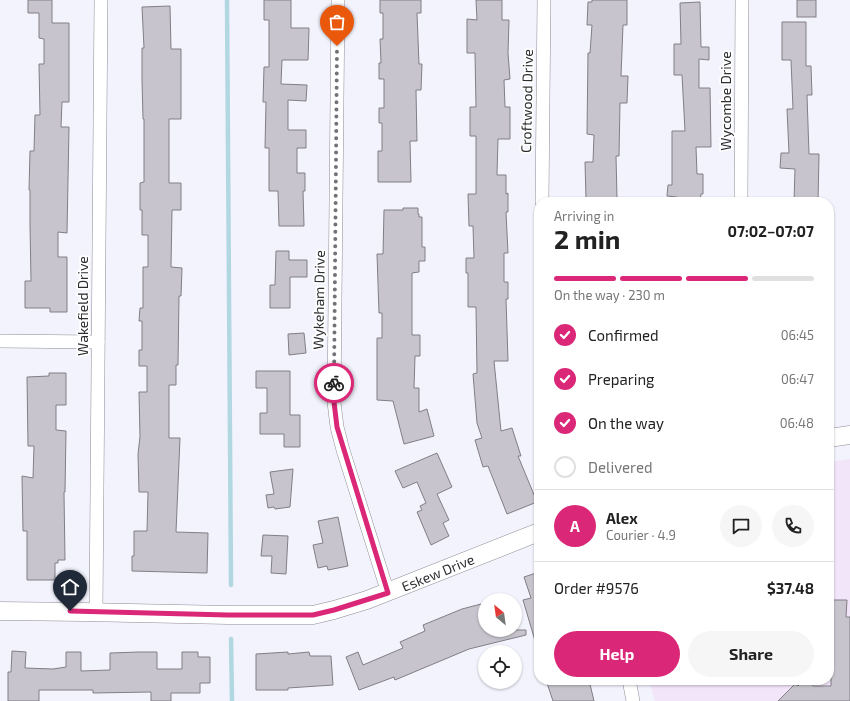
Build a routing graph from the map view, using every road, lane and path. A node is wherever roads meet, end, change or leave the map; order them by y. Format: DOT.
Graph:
graph roads {
  1 [pos="101,0"];
  2 [pos="338,0"];
  3 [pos="544,0"];
  4 [pos="742,0"];
  5 [pos="542,197"];
  6 [pos="741,197"];
  7 [pos="0,340"];
  8 [pos="98,342"];
  9 [pos="850,435"];
  10 [pos="834,437"];
  11 [pos="534,534"];
  12 [pos="388,593"];
  13 [pos="0,611"];
  14 [pos="96,612"];
  15 [pos="630,685"];
  16 [pos="633,701"];
  1 -- 8 [label="street, Wakefield Drive"];
  2 -- 12 [label="street, Wykeham Drive"];
  3 -- 5 [label="street, Croftwood Drive"];
  4 -- 6 [label="street, Wycombe Drive"];
  7 -- 8 [label="street"];
  8 -- 14 [label="street, Wakefield Drive"];
  9 -- 10 [label="street"];
  11 -- 12 [label="street, Eskew Drive"];
  12 -- 14 [label="street, Eskew Drive"];
  13 -- 14 [label="street, Eskew Drive"];
  15 -- 16 [label="street"];
}
